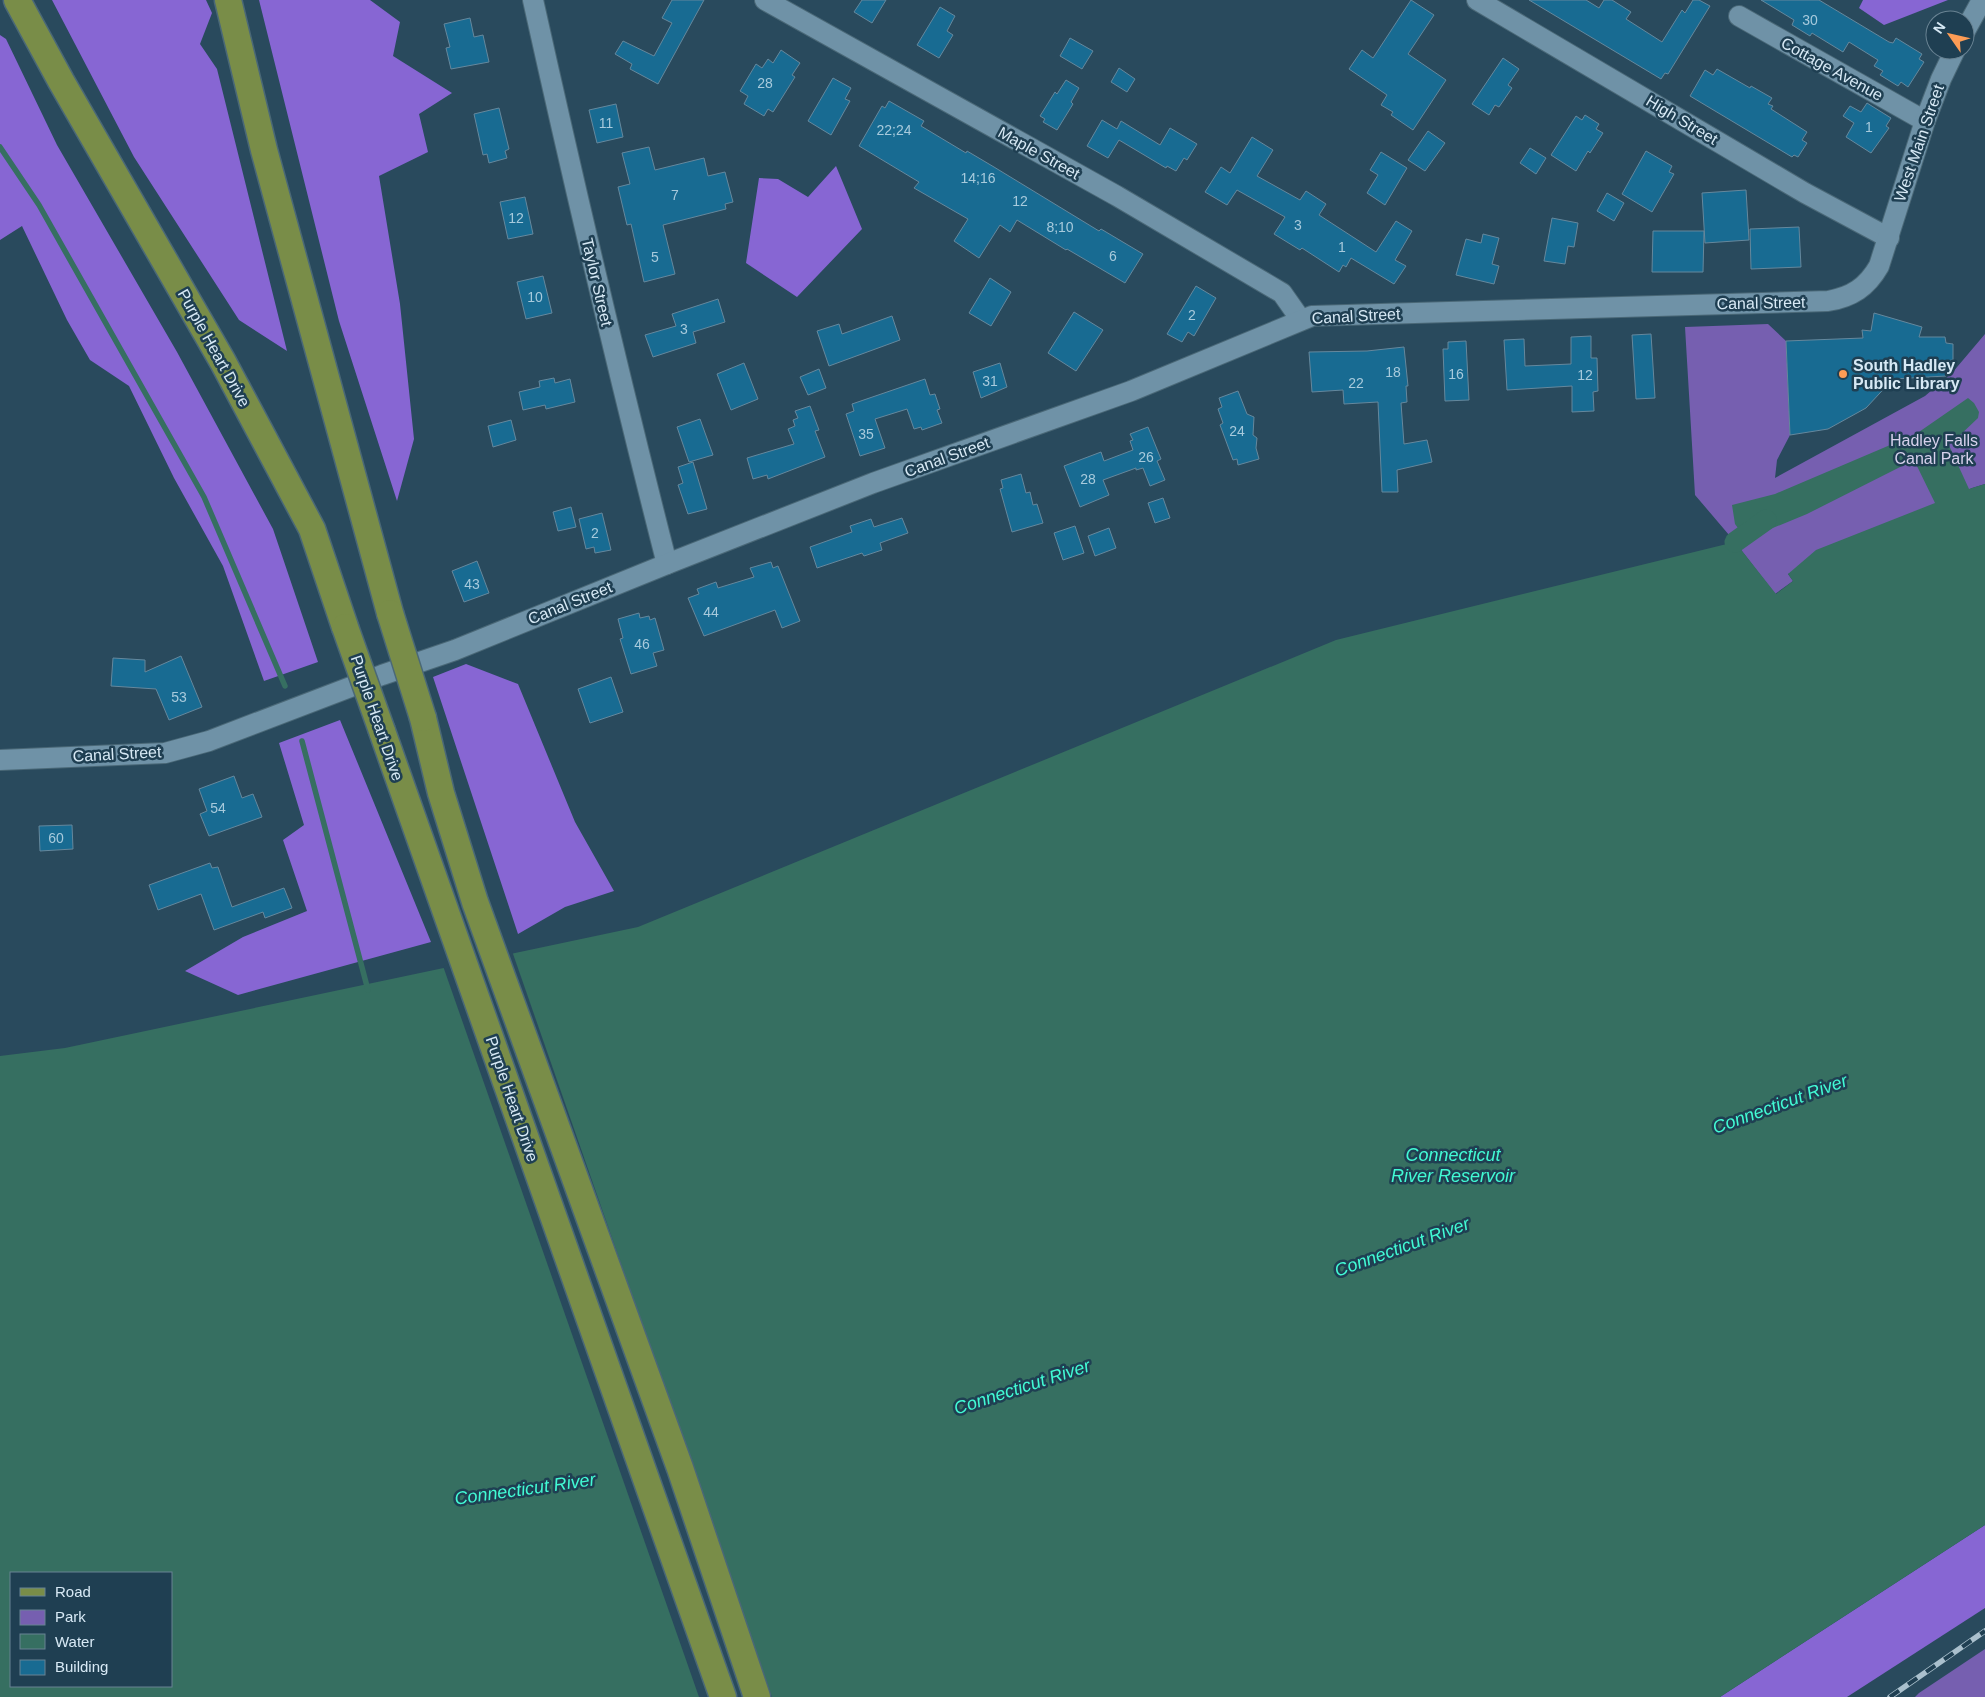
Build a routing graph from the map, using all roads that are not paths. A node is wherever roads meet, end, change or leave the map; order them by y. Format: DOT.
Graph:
graph roads {
  1 [pos="17,0"];
  2 [pos="228,0"];
  3 [pos="533,0"];
  4 [pos="765,0"];
  5 [pos="1477,0"];
  6 [pos="1982,0"];
  7 [pos="1975,13"];
  8 [pos="1739,16"];
  9 [pos="1950,60"];
  10 [pos="1924,121"];
  11 [pos="1888,238"];
  12 [pos="1301,320"];
  13 [pos="667,564"];
  14 [pos="0,760"];
  15 [pos="723,1697"];
  16 [pos="757,1697"];
  1 -- 15 [label="main road, Purple Heart Drive, bridge"];
  2 -- 16 [label="main road, Purple Heart Drive, bridge"];
  3 -- 13 [label="street, Taylor Street"];
  4 -- 12 [label="street, Maple Street"];
  5 -- 11 [label="street, High Street"];
  6 -- 7 [label="street"];
  8 -- 10 [label="street, Cottage Avenue"];
  9 -- 10 [label="street, West Main Street"];
  10 -- 11 [label="street, West Main Street"];
  11 -- 12 [label="street, Canal Street"];
  12 -- 13 [label="street, Canal Street"];
  13 -- 14 [label="street, Canal Street"];
}
